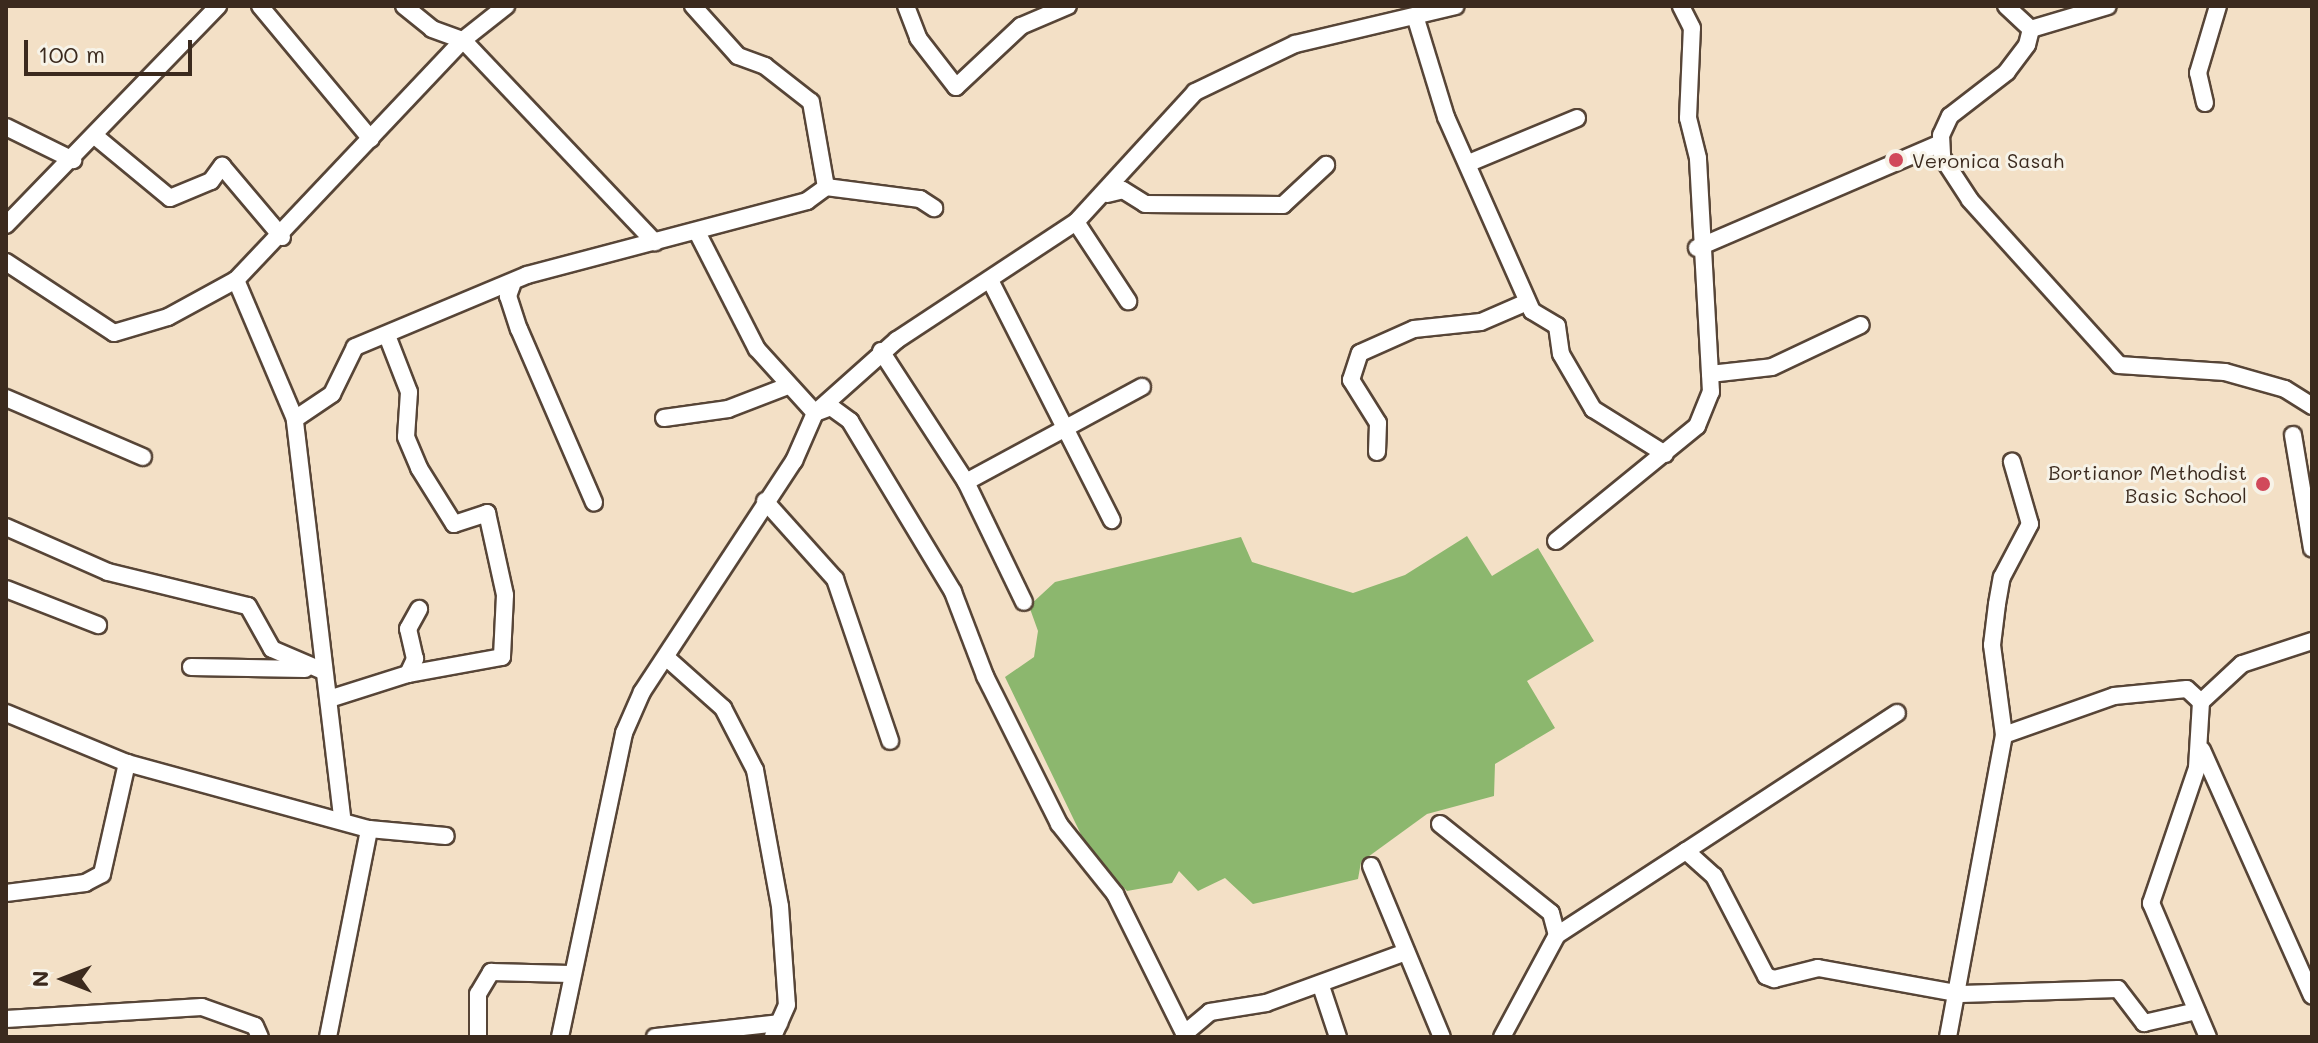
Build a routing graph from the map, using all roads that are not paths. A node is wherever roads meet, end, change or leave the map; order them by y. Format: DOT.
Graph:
graph roads {
  1 [pos="218,6"];
  2 [pos="260,6"];
  3 [pos="404,6"];
  4 [pos="506,6"];
  5 [pos="693,6"];
  6 [pos="906,6"];
  7 [pos="1068,6"];
  8 [pos="1456,6"];
  9 [pos="1681,6"];
  10 [pos="2006,6"];
  11 [pos="2108,6"];
  12 [pos="2218,6"];
  13 [pos="1416,19"];
  14 [pos="2031,29"];
  15 [pos="463,40"];
  16 [pos="2205,103"];
  17 [pos="1577,118"];
  18 [pos="6,127"];
  19 [pos="95,136"];
  20 [pos="371,139"];
  21 [pos="1939,144"];
  22 [pos="73,160"];
  23 [pos="1469,163"];
  24 [pos="1326,165"];
  25 [pos="826,187"];
  26 [pos="1107,194"];
  27 [pos="934,208"];
  28 [pos="1076,222"];
  29 [pos="6,225"];
  30 [pos="697,232"];
  31 [pos="282,237"];
  32 [pos="655,242"];
  33 [pos="1697,248"];
  34 [pos="6,262"];
  35 [pos="236,280"];
  36 [pos="991,282"];
  37 [pos="512,285"];
  38 [pos="1128,301"];
  39 [pos="1527,302"];
  40 [pos="1861,325"];
  41 [pos="388,338"];
  42 [pos="881,351"];
  43 [pos="1710,374"];
  44 [pos="788,386"];
  45 [pos="1142,387"];
  46 [pos="6,398"];
  47 [pos="2312,406"];
  48 [pos="815,413"];
  49 [pos="664,418"];
  50 [pos="295,419"];
  51 [pos="1062,431"];
  52 [pos="2293,435"];
  53 [pos="1377,452"];
  54 [pos="1665,454"];
  55 [pos="143,457"];
  56 [pos="2012,462"];
  57 [pos="966,482"];
  58 [pos="765,501"];
  59 [pos="594,502"];
  60 [pos="1112,520"];
  61 [pos="6,527"];
  62 [pos="1556,541"];
  63 [pos="2312,548"];
  64 [pos="6,589"];
  65 [pos="1024,602"];
  66 [pos="419,609"];
  67 [pos="98,625"];
  68 [pos="2312,641"];
  69 [pos="668,659"];
  70 [pos="191,667"];
  71 [pos="323,671"];
  72 [pos="408,674"];
  73 [pos="329,699"];
  74 [pos="2201,702"];
  75 [pos="6,713"];
  76 [pos="1897,713"];
  77 [pos="2004,735"];
  78 [pos="890,741"];
  79 [pos="2201,749"];
  80 [pos="127,763"];
  81 [pos="342,816"];
  82 [pos="1440,824"];
  83 [pos="369,829"];
  84 [pos="446,836"];
  85 [pos="1686,851"];
  86 [pos="1371,866"];
  87 [pos="6,893"];
  88 [pos="1557,935"];
  89 [pos="1406,952"];
  90 [pos="570,974"];
  91 [pos="1321,986"];
  92 [pos="1961,994"];
  93 [pos="2312,996"];
  94 [pos="2197,1011"];
  95 [pos="6,1019"];
  96 [pos="776,1030"];
  97 [pos="1185,1036"];
  98 [pos="260,1037"];
  99 [pos="328,1037"];
  100 [pos="478,1037"];
  101 [pos="560,1037"];
  102 [pos="655,1037"];
  103 [pos="1338,1037"];
  104 [pos="1442,1037"];
  105 [pos="1502,1037"];
  106 [pos="1948,1037"];
  107 [pos="2208,1037"];
  1 -- 19 [label="street"];
  2 -- 20 [label="street"];
  3 -- 15 [label="street"];
  4 -- 15 [label="street"];
  5 -- 25 [label="street"];
  6 -- 7 [label="street"];
  8 -- 13 [label="street"];
  9 -- 33 [label="street"];
  10 -- 14 [label="street"];
  11 -- 14 [label="street"];
  12 -- 16 [label="street"];
  13 -- 23 [label="street"];
  13 -- 26 [label="street"];
  14 -- 21 [label="street"];
  15 -- 20 [label="street"];
  15 -- 32 [label="street"];
  17 -- 23 [label="street"];
  18 -- 22 [label="street"];
  19 -- 22 [label="street"];
  19 -- 31 [label="street"];
  20 -- 31 [label="street"];
  21 -- 33 [label="street"];
  21 -- 47 [label="street"];
  22 -- 29 [label="street"];
  23 -- 39 [label="street"];
  24 -- 26 [label="street"];
  25 -- 27 [label="street"];
  25 -- 30 [label="street"];
  26 -- 28 [label="street"];
  28 -- 36 [label="street"];
  28 -- 38 [label="street"];
  30 -- 32 [label="street"];
  30 -- 44 [label="street"];
  31 -- 35 [label="street"];
  32 -- 37 [label="street"];
  33 -- 43 [label="street"];
  34 -- 35 [label="street"];
  35 -- 50 [label="street"];
  36 -- 42 [label="street"];
  36 -- 51 [label="street"];
  37 -- 41 [label="street"];
  37 -- 59 [label="street"];
  39 -- 53 [label="street"];
  39 -- 54 [label="street"];
  40 -- 43 [label="street"];
  41 -- 50 [label="street"];
  41 -- 72 [label="street"];
  42 -- 48 [label="street"];
  42 -- 57 [label="street"];
  43 -- 54 [label="street"];
  44 -- 48 [label="street"];
  44 -- 49 [label="street"];
  45 -- 51 [label="street"];
  46 -- 55 [label="street"];
  48 -- 58 [label="street"];
  48 -- 97 [label="street"];
  50 -- 71 [label="street"];
  51 -- 57 [label="street"];
  51 -- 60 [label="street"];
  52 -- 63 [label="street"];
  54 -- 62 [label="street"];
  56 -- 77 [label="street"];
  57 -- 65 [label="street"];
  58 -- 69 [label="street"];
  58 -- 78 [label="street"];
  61 -- 71 [label="street"];
  64 -- 67 [label="street"];
  66 -- 72 [label="street"];
  68 -- 74 [label="street"];
  69 -- 90 [label="street"];
  69 -- 96 [label="street"];
  70 -- 71 [label="street"];
  71 -- 73 [label="street"];
  72 -- 73 [label="street"];
  73 -- 81 [label="street"];
  74 -- 77 [label="street"];
  74 -- 79 [label="street"];
  75 -- 80 [label="street"];
  76 -- 85 [label="street"];
  77 -- 92 [label="street"];
  79 -- 93 [label="street"];
  79 -- 94 [label="street"];
  80 -- 81 [label="street"];
  80 -- 87 [label="street"];
  81 -- 83 [label="street"];
  82 -- 88 [label="street"];
  83 -- 84 [label="street"];
  83 -- 99 [label="street"];
  85 -- 88 [label="street"];
  85 -- 92 [label="street"];
  86 -- 89 [label="street"];
  88 -- 105 [label="street"];
  89 -- 91 [label="street"];
  89 -- 104 [label="street"];
  90 -- 100 [label="street"];
  90 -- 101 [label="street"];
  91 -- 97 [label="street"];
  91 -- 103 [label="street"];
  92 -- 94 [label="street"];
  92 -- 106 [label="street"];
  94 -- 107 [label="street"];
  95 -- 98 [label="street"];
  96 -- 102 [label="street"];
}
